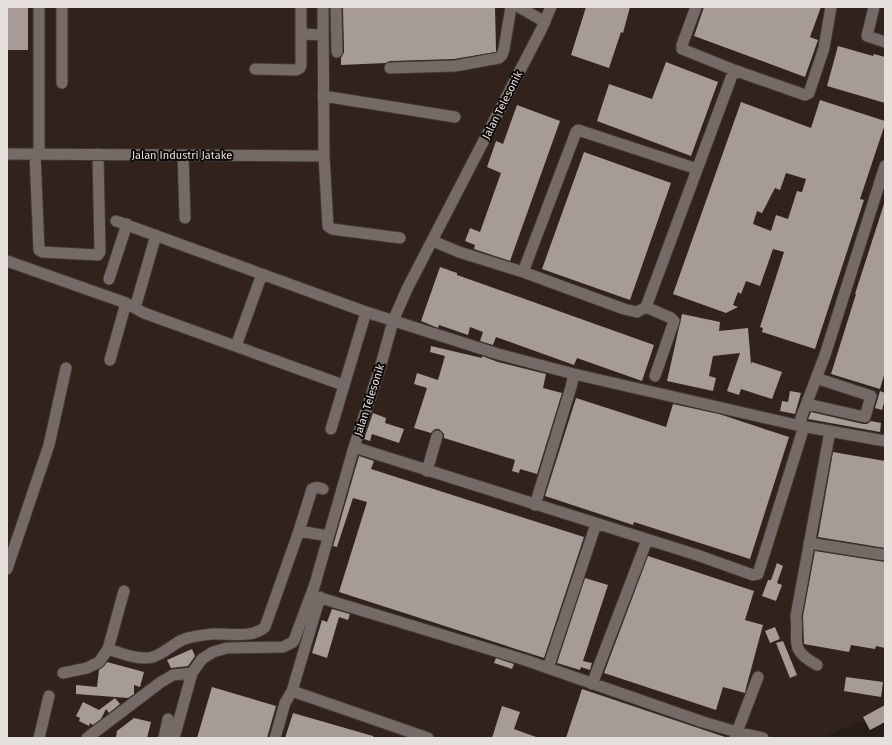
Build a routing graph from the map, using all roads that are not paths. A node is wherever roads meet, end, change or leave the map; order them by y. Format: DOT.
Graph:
graph roads {
  1 [pos="39,7"];
  2 [pos="62,7"];
  3 [pos="301,7"];
  4 [pos="323,7"];
  5 [pos="336,7"];
  6 [pos="511,7"];
  7 [pos="519,7"];
  8 [pos="551,7"];
  9 [pos="696,7"];
  10 [pos="831,7"];
  11 [pos="874,7"];
  12 [pos="545,22"];
  13 [pos="302,34"];
  14 [pos="323,35"];
  15 [pos="885,42"];
  16 [pos="337,52"];
  17 [pos="390,68"];
  18 [pos="255,69"];
  19 [pos="734,70"];
  20 [pos="62,83"];
  21 [pos="323,96"];
  22 [pos="455,117"];
  23 [pos="7,154"];
  24 [pos="37,154"];
  25 [pos="98,154"];
  26 [pos="183,155"];
  27 [pos="324,156"];
  28 [pos="885,166"];
  29 [pos="697,169"];
  30 [pos="185,218"];
  31 [pos="156,235"];
  32 [pos="400,238"];
  33 [pos="433,241"];
  34 [pos="7,261"];
  35 [pos="522,272"];
  36 [pos="262,274"];
  37 [pos="110,279"];
  38 [pos="131,306"];
  39 [pos="646,307"];
  40 [pos="366,312"];
  41 [pos="392,321"];
  42 [pos="236,346"];
  43 [pos="110,360"];
  44 [pos="66,368"];
  45 [pos="574,374"];
  46 [pos="655,376"];
  47 [pos="816,378"];
  48 [pos="343,385"];
  49 [pos="807,404"];
  50 [pos="801,426"];
  51 [pos="330,429"];
  52 [pos="830,431"];
  53 [pos="437,436"];
  54 [pos="884,440"];
  55 [pos="354,447"];
  56 [pos="427,470"];
  57 [pos="323,489"];
  58 [pos="535,505"];
  59 [pos="596,524"];
  60 [pos="299,531"];
  61 [pos="328,536"];
  62 [pos="647,540"];
  63 [pos="809,542"];
  64 [pos="885,555"];
  65 [pos="7,569"];
  66 [pos="124,591"];
  67 [pos="316,596"];
  68 [pos="108,649"];
  69 [pos="817,665"];
  70 [pos="548,668"];
  71 [pos="63,673"];
  72 [pos="192,673"];
  73 [pos="758,677"];
  74 [pos="592,684"];
  75 [pos="292,691"];
  76 [pos="49,696"];
  77 [pos="170,719"];
  78 [pos="736,735"];
  79 [pos="421,737"];
  80 [pos="39,738"];
  81 [pos="87,738"];
  82 [pos="164,738"];
  83 [pos="174,738"];
  84 [pos="274,738"];
  85 [pos="763,738"];
  1 -- 24 [label="street"];
  2 -- 20 [label="street"];
  3 -- 13 [label="street"];
  4 -- 14 [label="street"];
  5 -- 16 [label="street"];
  6 -- 17 [label="street"];
  7 -- 12 [label="street"];
  8 -- 12 [label="street, Jalan Telesonik"];
  9 -- 19 [label="street"];
  10 -- 19 [label="street"];
  11 -- 15 [label="street"];
  12 -- 33 [label="street, Jalan Telesonik"];
  13 -- 14 [label="street"];
  13 -- 18 [label="street"];
  14 -- 21 [label="street"];
  19 -- 29 [label="street"];
  21 -- 22 [label="street"];
  21 -- 27 [label="street"];
  23 -- 24 [label="street, Jalan Industri Jatake"];
  24 -- 25 [label="street, Jalan Industri Jatake"];
  24 -- 25 [label="street"];
  25 -- 26 [label="street, Jalan Industri Jatake"];
  26 -- 27 [label="street, Jalan Industri Jatake"];
  26 -- 30 [label="street"];
  27 -- 32 [label="street"];
  28 -- 47 [label="street"];
  29 -- 35 [label="street"];
  29 -- 39 [label="street"];
  31 -- 36 [label="street"];
  31 -- 37 [label="street"];
  31 -- 38 [label="street"];
  33 -- 35 [label="street"];
  33 -- 41 [label="street, Jalan Telesonik"];
  34 -- 38 [label="street"];
  35 -- 39 [label="street"];
  36 -- 40 [label="street"];
  36 -- 42 [label="street"];
  38 -- 42 [label="street"];
  38 -- 43 [label="street"];
  39 -- 46 [label="street"];
  40 -- 41 [label="street"];
  40 -- 48 [label="street"];
  41 -- 45 [label="street"];
  41 -- 55 [label="street, Jalan Telesonik"];
  42 -- 48 [label="street"];
  44 -- 65 [label="street"];
  45 -- 50 [label="street"];
  45 -- 58 [label="street"];
  47 -- 49 [label="street"];
  47 -- 49 [label="street"];
  48 -- 51 [label="street"];
  49 -- 50 [label="street"];
  50 -- 52 [label="street"];
  50 -- 62 [label="street"];
  52 -- 54 [label="street"];
  52 -- 63 [label="street"];
  53 -- 56 [label="street"];
  55 -- 56 [label="street"];
  55 -- 61 [label="street, Jalan Telesonik"];
  56 -- 58 [label="street"];
  57 -- 60 [label="street"];
  58 -- 59 [label="street"];
  59 -- 62 [label="street"];
  59 -- 70 [label="street"];
  60 -- 61 [label="street"];
  60 -- 68 [label="street"];
  61 -- 67 [label="street, Jalan Telesonik"];
  62 -- 74 [label="street"];
  63 -- 64 [label="street"];
  63 -- 69 [label="street"];
  66 -- 68 [label="street"];
  67 -- 70 [label="street"];
  67 -- 72 [label="street, Jalan Telesonik"];
  67 -- 75 [label="street"];
  68 -- 71 [label="street"];
  70 -- 74 [label="street"];
  72 -- 77 [label="street, Jalan Telesonik"];
  72 -- 81 [label="street"];
  73 -- 78 [label="street"];
  74 -- 78 [label="street"];
  75 -- 79 [label="street"];
  75 -- 84 [label="street"];
  76 -- 80 [label="street"];
  77 -- 82 [label="street"];
  77 -- 83 [label="street, Jalan Telesonik"];
  78 -- 85 [label="street"];
}
